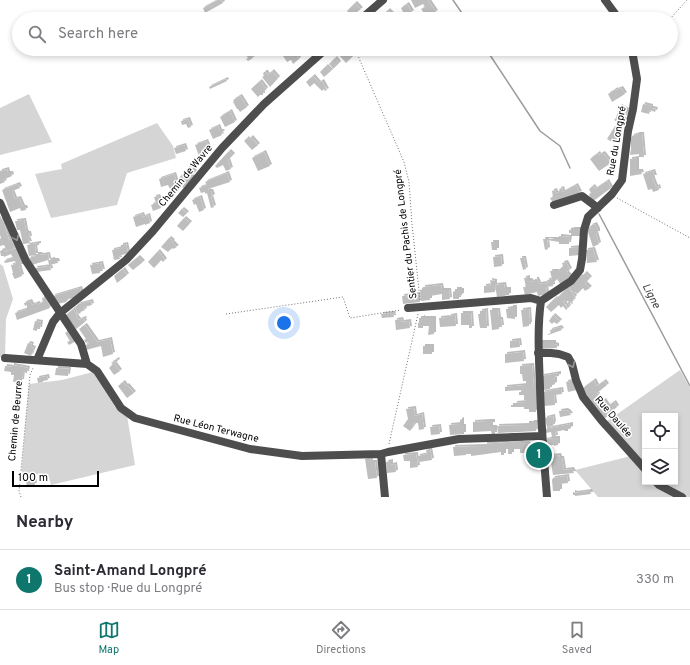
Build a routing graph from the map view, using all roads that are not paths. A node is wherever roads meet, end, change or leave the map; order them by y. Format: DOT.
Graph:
graph roads {
  1 [pos="383,0"];
  2 [pos="605,0"];
  3 [pos="369,12"];
  4 [pos="614,12"];
  5 [pos="318,56"];
  6 [pos="634,56"];
  7 [pos="0,203"];
  8 [pos="554,205"];
  9 [pos="598,208"];
  10 [pos="541,301"];
  11 [pos="408,308"];
  12 [pos="60,313"];
  13 [pos="538,354"];
  14 [pos="5,358"];
  15 [pos="37,360"];
  16 [pos="87,364"];
  17 [pos="542,436"];
  18 [pos="384,453"];
  19 [pos="642,466"];
  20 [pos="659,485"];
  21 [pos="385,497"];
  22 [pos="547,497"];
  23 [pos="682,497"];
  1 -- 3 [label="street"];
  2 -- 4 [label="street"];
  5 -- 12 [label="street, Chemin de Wavre"];
  6 -- 9 [label="street, Rue du Longpré"];
  7 -- 12 [label="street, one-way"];
  8 -- 9 [label="street"];
  9 -- 10 [label="street, Rue du Longpré"];
  10 -- 11 [label="street"];
  10 -- 13 [label="street"];
  12 -- 15 [label="street"];
  12 -- 16 [label="street"];
  13 -- 17 [label="street"];
  13 -- 19 [label="street, Rue Daulée, one-way"];
  14 -- 15 [label="street"];
  15 -- 16 [label="street"];
  16 -- 18 [label="street, Rue Léon Terwagne"];
  17 -- 18 [label="street, Rue Léon Terwagne"];
  17 -- 22 [label="street"];
  18 -- 21 [label="street"];
  20 -- 23 [label="street"];
}
